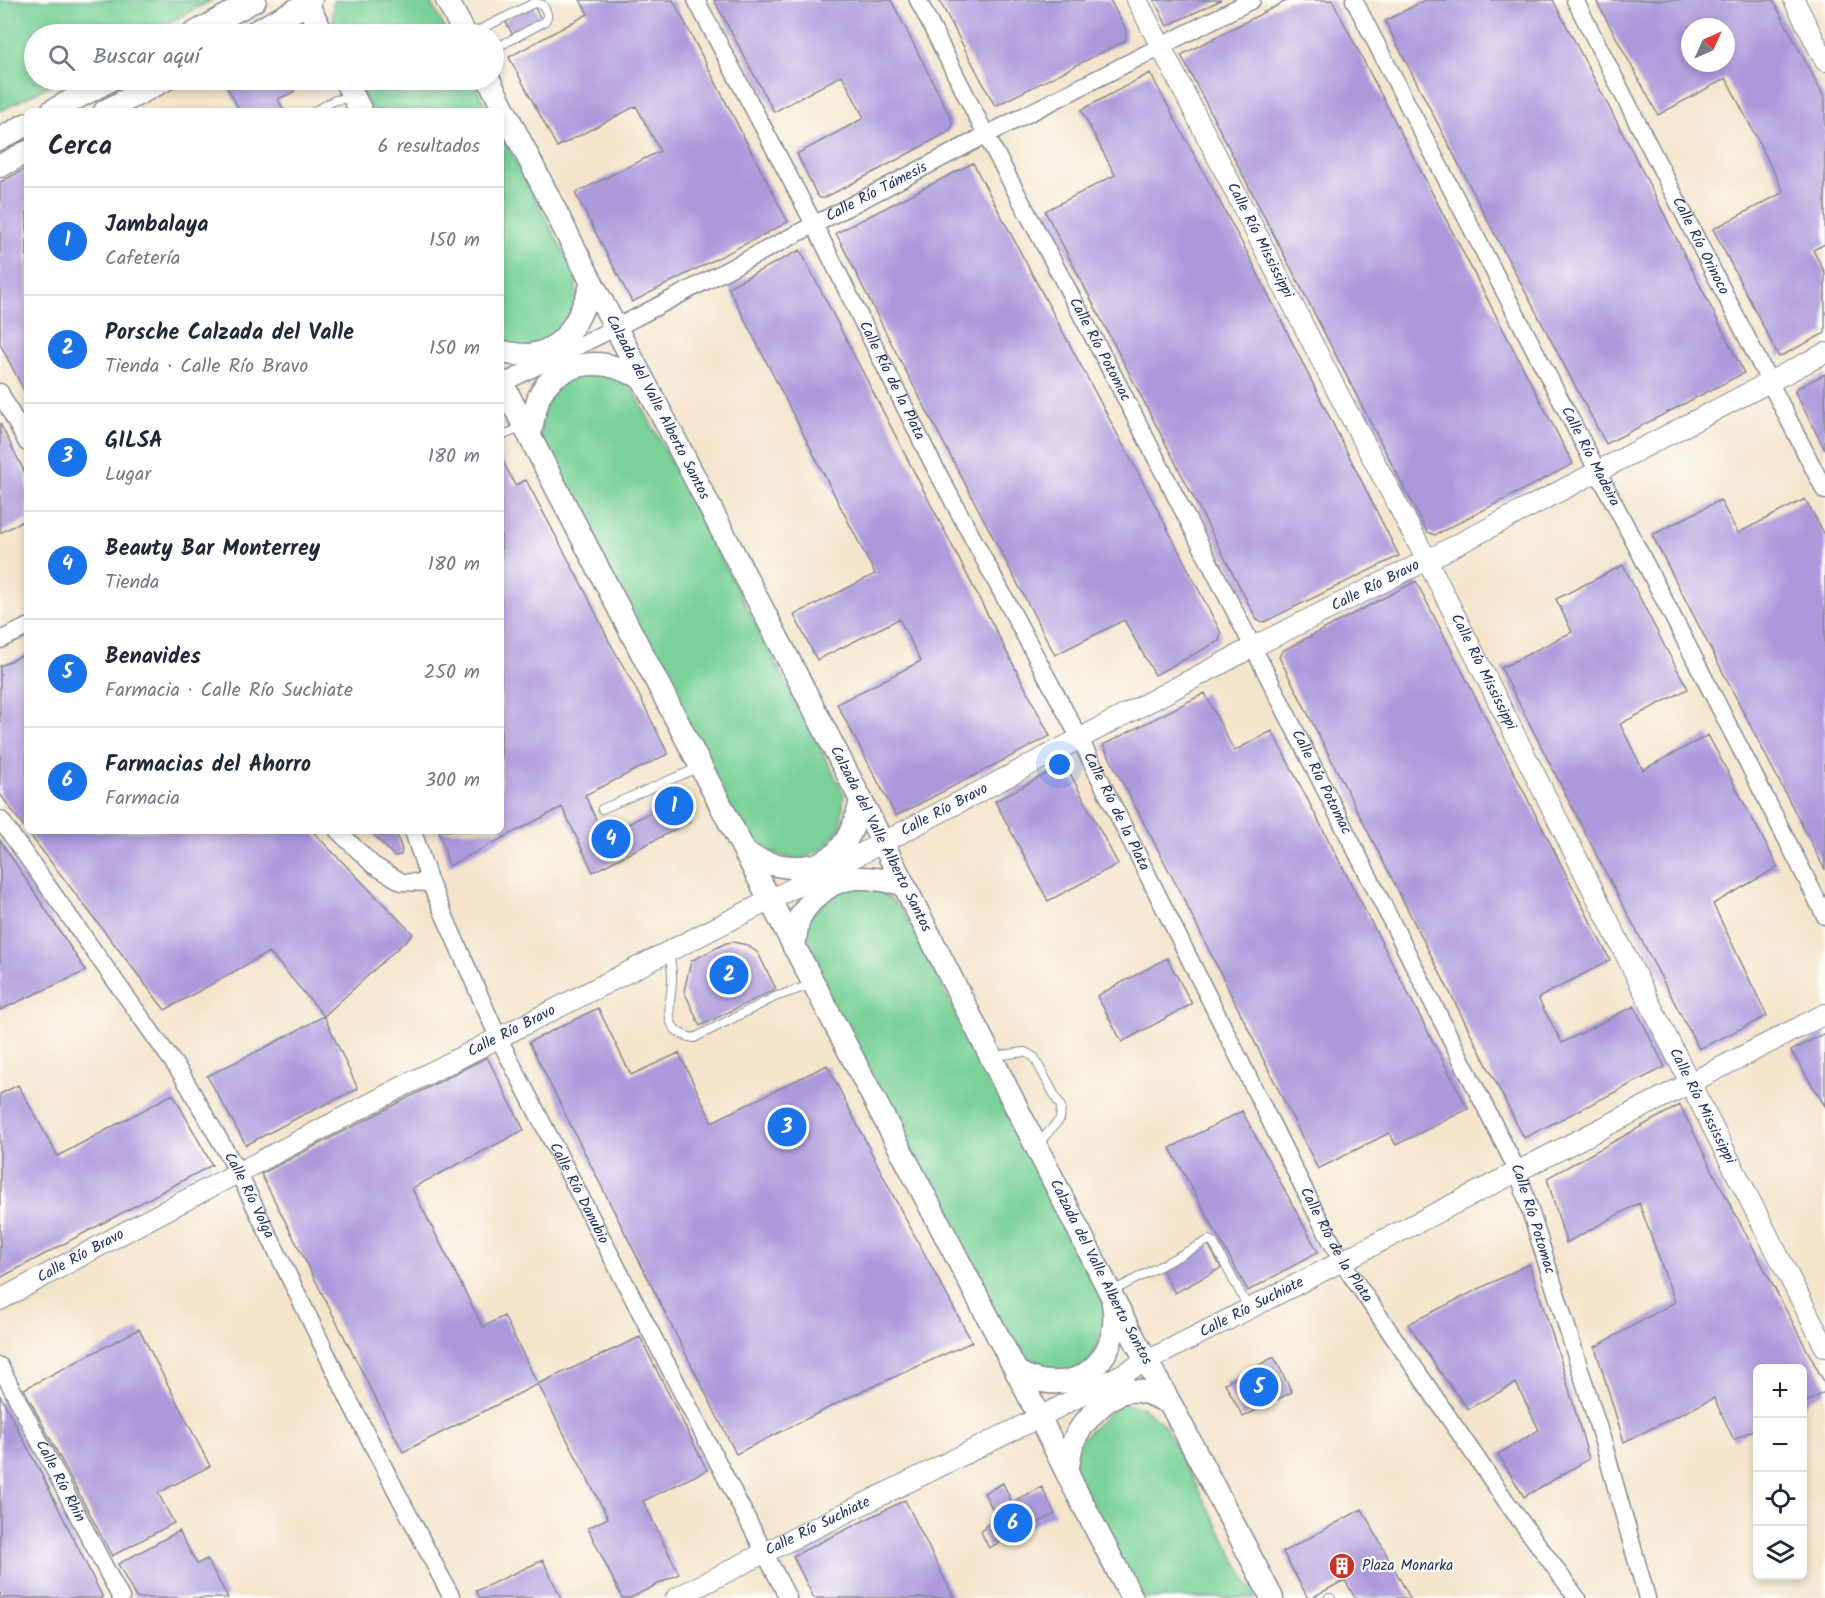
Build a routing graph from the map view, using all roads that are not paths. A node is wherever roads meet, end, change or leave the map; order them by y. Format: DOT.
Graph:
graph roads {
  1 [pos="447,0"];
  2 [pos="696,0"];
  3 [pos="918,0"];
  4 [pos="1137,0"];
  5 [pos="1251,0"];
  6 [pos="1354,0"];
  7 [pos="1575,0"];
  8 [pos="1794,0"];
  9 [pos="308,1"];
  10 [pos="258,18"];
  11 [pos="234,24"];
  12 [pos="318,24"];
  13 [pos="460,24"];
  14 [pos="491,24"];
  15 [pos="504,44"];
  16 [pos="1161,46"];
  17 [pos="1825,61"];
  18 [pos="91,90"];
  19 [pos="103,90"];
  20 [pos="146,90"];
  21 [pos="494,90"];
  22 [pos="354,96"];
  23 [pos="58,108"];
  24 [pos="105,108"];
  25 [pos="111,108"];
  26 [pos="320,108"];
  27 [pos="503,108"];
  28 [pos="504,110"];
  29 [pos="24,126"];
  30 [pos="986,135"];
  31 [pos="0,139"];
  32 [pos="24,154"];
  33 [pos="0,166"];
  34 [pos="814,224"];
  35 [pos="592,283"];
  36 [pos="615,328"];
  37 [pos="504,352"];
  38 [pos="1825,353"];
  39 [pos="642,377"];
  40 [pos="504,381"];
  41 [pos="1769,383"];
  42 [pos="504,387"];
  43 [pos="0,392"];
  44 [pos="528,430"];
  45 [pos="504,435"];
  46 [pos="24,437"];
  47 [pos="1597,472"];
  48 [pos="1825,491"];
  49 [pos="1427,560"];
  50 [pos="24,628"];
  51 [pos="0,640"];
  52 [pos="1253,647"];
  53 [pos="1080,739"];
  54 [pos="701,767"];
  55 [pos="861,800"];
  56 [pos="602,809"];
  57 [pos="0,819"];
  58 [pos="341,834"];
  59 [pos="414,834"];
  60 [pos="882,843"];
  61 [pos="746,854"];
  62 [pos="430,883"];
  63 [pos="903,884"];
  64 [pos="770,899"];
  65 [pos="1825,916"];
  66 [pos="794,947"];
  67 [pos="669,951"];
  68 [pos="814,983"];
  69 [pos="1825,1014"];
  70 [pos="498,1037"];
  71 [pos="990,1057"];
  72 [pos="1690,1083"];
  73 [pos="1036,1147"];
  74 [pos="238,1172"];
  75 [pos="1518,1172"];
  76 [pos="1342,1262"];
  77 [pos="1111,1293"];
  78 [pos="0,1300"];
  79 [pos="1249,1309"];
  80 [pos="1825,1347"];
  81 [pos="1147,1361"];
  82 [pos="0,1366"];
  83 [pos="1017,1372"];
  84 [pos="1169,1403"];
  85 [pos="1040,1417"];
  86 [pos="1067,1472"];
  87 [pos="764,1553"];
  88 [pos="121,1598"];
  89 [pos="452,1598"];
  90 [pos="676,1598"];
  91 [pos="788,1598"];
  92 [pos="1132,1598"];
  93 [pos="1272,1598"];
  94 [pos="1577,1598"];
  95 [pos="1647,1598"];
  1 -- 13 [label="main road"];
  2 -- 34 [label="street, Calle Río de la Plata"];
  3 -- 30 [label="street, Calle Río Potomac"];
  4 -- 16 [label="street, Calle Río Mississippi"];
  5 -- 16 [label="street, Calle Río Támesis"];
  6 -- 47 [label="street, Calle Río Madeira"];
  7 -- 41 [label="street, Calle Río Orinoco"];
  8 -- 17 [label="street"];
  9 -- 10 [label="main road"];
  9 -- 12 [label="main road"];
  10 -- 11 [label="main road"];
  14 -- 15 [label="lane"];
  16 -- 30 [label="street, Calle Río Támesis"];
  16 -- 49 [label="street, Calle Río Mississippi"];
  18 -- 23 [label="main road"];
  19 -- 24 [label="street"];
  20 -- 25 [label="main road"];
  21 -- 27 [label="main road, Calzada del Valle Alberto Santos"];
  22 -- 26 [label="lane"];
  28 -- 35 [label="main road, Calzada del Valle Alberto Santos"];
  29 -- 31 [label="main road"];
  30 -- 34 [label="street, Calle Río Támesis"];
  30 -- 52 [label="street, Calle Río Potomac"];
  32 -- 33 [label="main road"];
  34 -- 36 [label="street, Calle Río Támesis"];
  34 -- 53 [label="street, Calle Río de la Plata"];
  35 -- 36 [label="main road, Calzada del Valle Alberto Santos"];
  35 -- 37 [label="main road"];
  36 -- 39 [label="main road, Calzada del Valle Alberto Santos"];
  36 -- 40 [label="street, Calle Río Támesis"];
  38 -- 41 [label="street, Calle Río Bravo"];
  39 -- 44 [label="main road"];
  39 -- 55 [label="main road, Calzada del Valle Alberto Santos"];
  41 -- 47 [label="street, Calle Río Bravo"];
  41 -- 48 [label="street, Calle Río Orinoco"];
  42 -- 44 [label="main road"];
  43 -- 46 [label="street"];
  44 -- 45 [label="lane"];
  44 -- 54 [label="main road"];
  47 -- 49 [label="street, Calle Río Bravo"];
  47 -- 65 [label="street, Calle Río Madeira"];
  49 -- 52 [label="street, Calle Río Bravo"];
  49 -- 72 [label="street, Calle Río Mississippi"];
  50 -- 51 [label="street"];
  52 -- 53 [label="street, Calle Río Bravo"];
  52 -- 75 [label="street, Calle Río Potomac"];
  53 -- 60 [label="street, Calle Río Bravo"];
  53 -- 76 [label="street, Calle Río de la Plata"];
  54 -- 56 [label="lane"];
  54 -- 61 [label="main road"];
  55 -- 60 [label="main road, Calzada del Valle Alberto Santos"];
  55 -- 61 [label="main road"];
  57 -- 74 [label="street, Calle Río Volga"];
  58 -- 62 [label="street"];
  59 -- 62 [label="street, Calle Río Danubio"];
  60 -- 63 [label="main road, Calzada del Valle Alberto Santos"];
  60 -- 64 [label="street, Calle Río Bravo"];
  61 -- 64 [label="main road"];
  62 -- 70 [label="street, Calle Río Danubio"];
  63 -- 66 [label="main road"];
  63 -- 71 [label="main road, Calzada del Valle Alberto Santos"];
  64 -- 66 [label="main road"];
  64 -- 67 [label="street, Calle Río Bravo"];
  66 -- 68 [label="main road"];
  67 -- 68 [label="lane"];
  67 -- 70 [label="street, Calle Río Bravo"];
  68 -- 83 [label="main road"];
  69 -- 72 [label="street, Calle Río Suchiate"];
  70 -- 74 [label="street, Calle Río Bravo"];
  70 -- 87 [label="street, Calle Río Danubio"];
  71 -- 73 [label="main road, Calzada del Valle Alberto Santos"];
  71 -- 73 [label="lane"];
  72 -- 75 [label="street, Calle Río Suchiate"];
  72 -- 80 [label="street, Calle Río Mississippi"];
  73 -- 77 [label="main road, Calzada del Valle Alberto Santos"];
  74 -- 78 [label="street, Calle Río Bravo"];
  74 -- 89 [label="street, Calle Río Volga"];
  75 -- 76 [label="street, Calle Río Suchiate"];
  75 -- 95 [label="street, Calle Río Potomac"];
  76 -- 79 [label="street, Calle Río Suchiate"];
  76 -- 94 [label="street, Calle Río de la Plata"];
  77 -- 79 [label="lane"];
  77 -- 81 [label="main road, Calzada del Valle Alberto Santos"];
  77 -- 83 [label="main road"];
  79 -- 81 [label="street, Calle Río Suchiate"];
  81 -- 84 [label="main road, Calzada del Valle Alberto Santos"];
  81 -- 85 [label="street, Calle Río Suchiate"];
  82 -- 88 [label="street, Calle Río Rhin"];
  83 -- 85 [label="main road"];
  84 -- 86 [label="main road"];
  84 -- 93 [label="main road, Calzada del Valle Alberto Santos"];
  85 -- 86 [label="main road"];
  85 -- 87 [label="street, Calle Río Suchiate"];
  86 -- 92 [label="main road"];
  87 -- 90 [label="street, Calle Río Suchiate"];
  87 -- 91 [label="street, Calle Río Danubio"];
}
